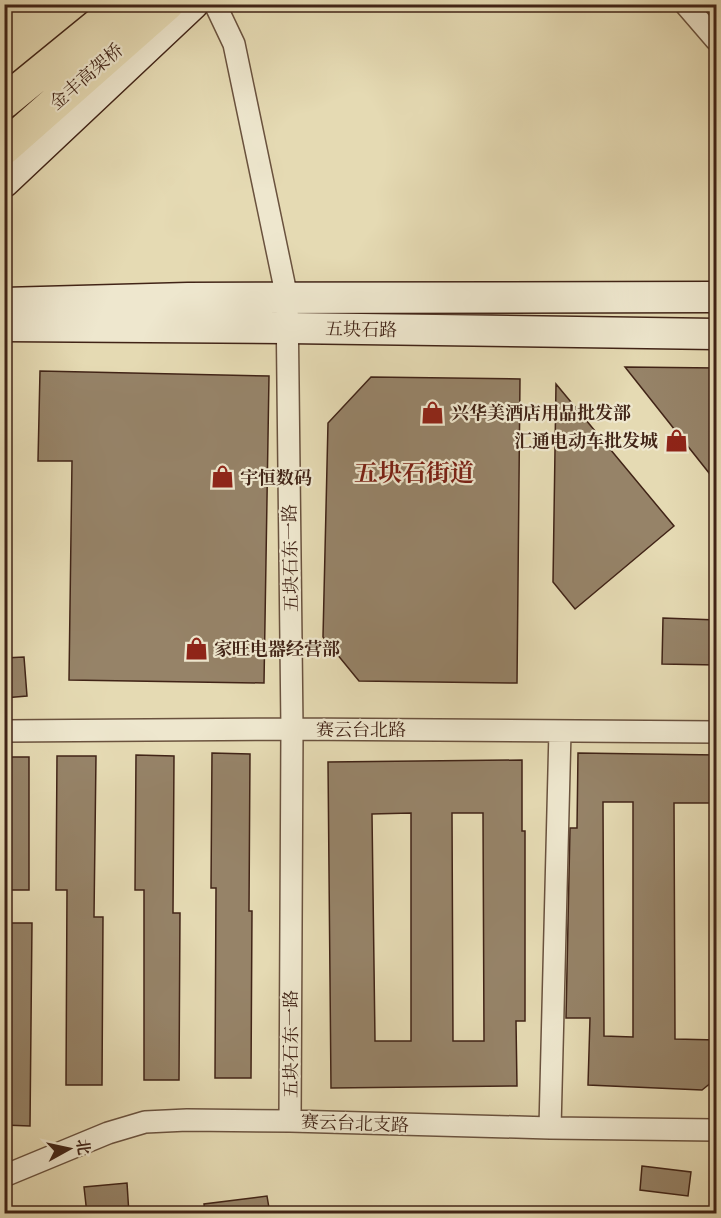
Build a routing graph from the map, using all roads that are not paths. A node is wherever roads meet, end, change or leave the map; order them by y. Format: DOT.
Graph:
graph roads {
  1 [pos="102,4"];
  2 [pos="124,4"];
  3 [pos="167,4"];
  4 [pos="193,4"];
  5 [pos="215,4"];
  6 [pos="685,4"];
  7 [pos="717,40"];
  8 [pos="4,84"];
  9 [pos="4,102"];
  10 [pos="4,147"];
  11 [pos="4,182"];
  12 [pos="717,297"];
  13 [pos="287,298"];
  14 [pos="4,303"];
  15 [pos="4,326"];
  16 [pos="287,328"];
  17 [pos="717,334"];
  18 [pos="292,729"];
  19 [pos="4,730"];
  20 [pos="560,731"];
  21 [pos="717,732"];
  22 [pos="290,1121"];
  23 [pos="550,1128"];
  24 [pos="717,1130"];
  25 [pos="4,1176"];
  1 -- 8 [label="main road"];
  2 -- 9 [label="highway, 金丰高架桥"];
  3 -- 10 [label="highway, 金丰高架桥"];
  4 -- 11 [label="main road"];
  5 -- 13 [label="street, 五块石东一路"];
  6 -- 7 [label="street"];
  12 -- 13 [label="main road, 五块石路"];
  13 -- 14 [label="main road, 五块石路"];
  13 -- 16 [label="street, 五块石东一路"];
  15 -- 16 [label="main road, 五块石路"];
  16 -- 17 [label="main road, 五块石路"];
  16 -- 18 [label="street, 五块石东一路"];
  18 -- 19 [label="street, 赛云台北路"];
  18 -- 20 [label="street, 赛云台北路"];
  18 -- 22 [label="street, 五块石东一路"];
  20 -- 21 [label="street, 赛云台北路"];
  20 -- 23 [label="street"];
  22 -- 23 [label="street, 赛云台北支路"];
  22 -- 25 [label="street, 赛云台北支路"];
  23 -- 24 [label="street, 赛云台北支路"];
}
